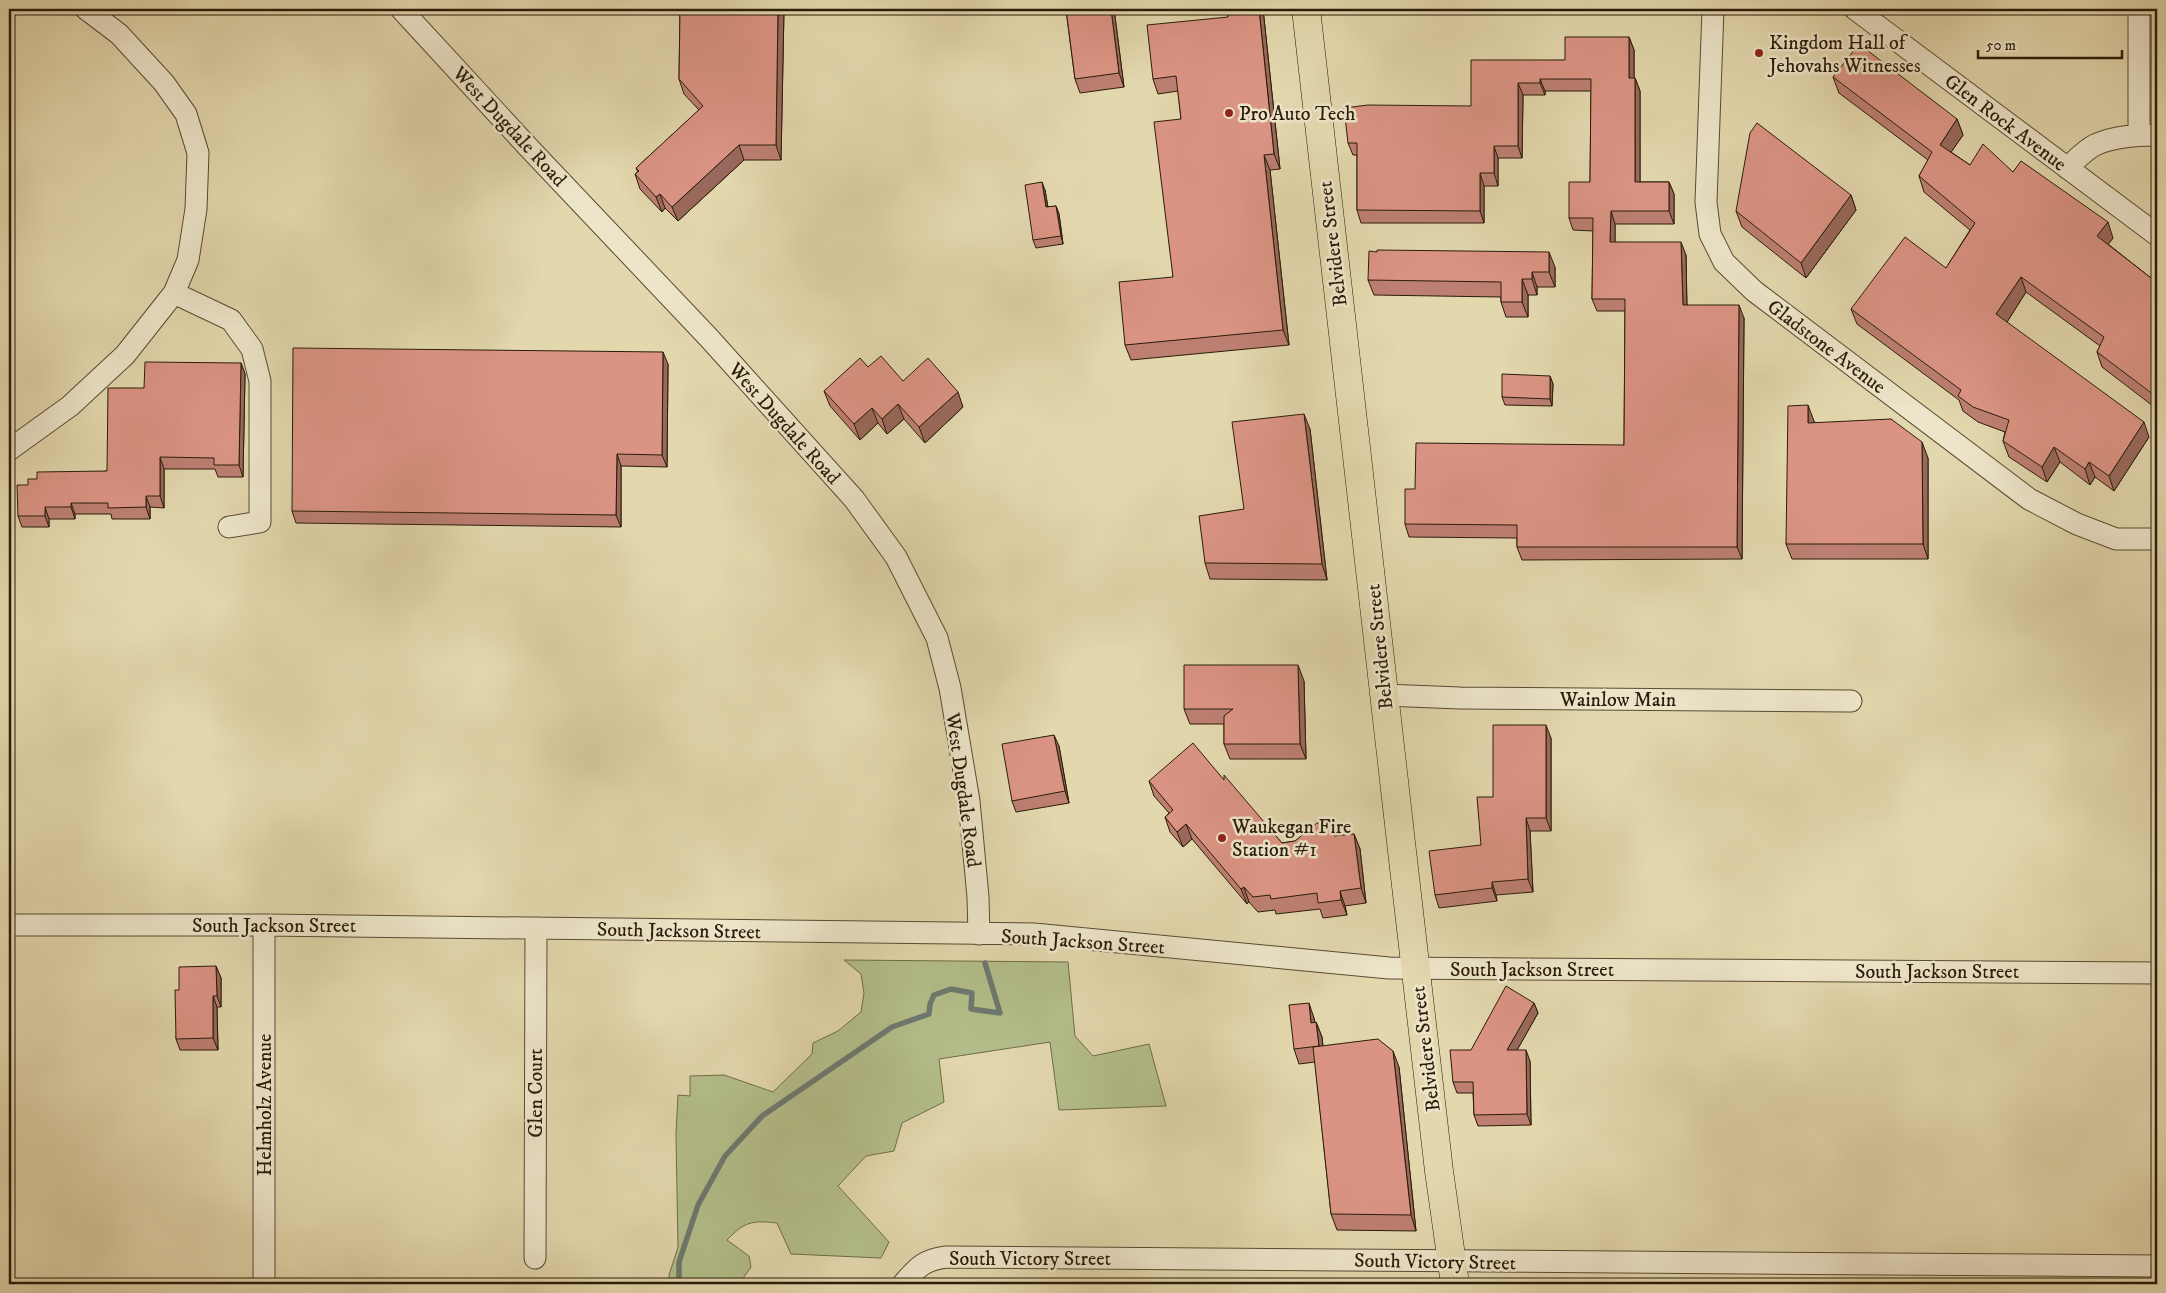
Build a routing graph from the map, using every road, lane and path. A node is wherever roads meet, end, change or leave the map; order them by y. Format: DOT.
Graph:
graph roads {
  1 [pos="402,9"];
  2 [pos="1306,9"];
  3 [pos="1713,9"];
  4 [pos="1855,9"];
  5 [pos="2139,9"];
  6 [pos="100,13"];
  7 [pos="2148,135"];
  8 [pos="2068,168"];
  9 [pos="2157,235"];
  10 [pos="174,293"];
  11 [pos="9,450"];
  12 [pos="229,527"];
  13 [pos="2157,539"];
  14 [pos="1384,695"];
  15 [pos="1852,701"];
  16 [pos="9,925"];
  17 [pos="264,925"];
  18 [pos="536,928"];
  19 [pos="979,934"];
  20 [pos="1416,968"];
  21 [pos="2157,973"];
  22 [pos="535,1258"];
  23 [pos="2157,1266"];
  24 [pos="1454,1273"];
  25 [pos="2130,1275"];
  26 [pos="264,1284"];
  27 [pos="903,1284"];
  1 -- 19 [label="street, West Dugdale Road"];
  2 -- 14 [label="main road, Belvidere Street"];
  3 -- 13 [label="street, Gladstone Avenue"];
  4 -- 8 [label="street, Glen Rock Avenue"];
  5 -- 7 [label="street"];
  6 -- 10 [label="street"];
  7 -- 8 [label="street"];
  8 -- 9 [label="street, Glen Rock Avenue"];
  10 -- 11 [label="street"];
  10 -- 12 [label="street"];
  14 -- 15 [label="street, Wainlow Main"];
  14 -- 20 [label="main road, Belvidere Street"];
  16 -- 17 [label="street, South Jackson Street"];
  17 -- 18 [label="street, South Jackson Street"];
  17 -- 26 [label="street, Helmholz Avenue"];
  18 -- 19 [label="street, South Jackson Street"];
  18 -- 22 [label="street, Glen Court"];
  19 -- 20 [label="street, South Jackson Street"];
  20 -- 21 [label="street, South Jackson Street"];
  20 -- 24 [label="main road, Belvidere Street"];
  23 -- 25 [label="street, South Victory Street"];
  24 -- 25 [label="street, South Victory Street"];
  24 -- 27 [label="street, South Victory Street"];
}
